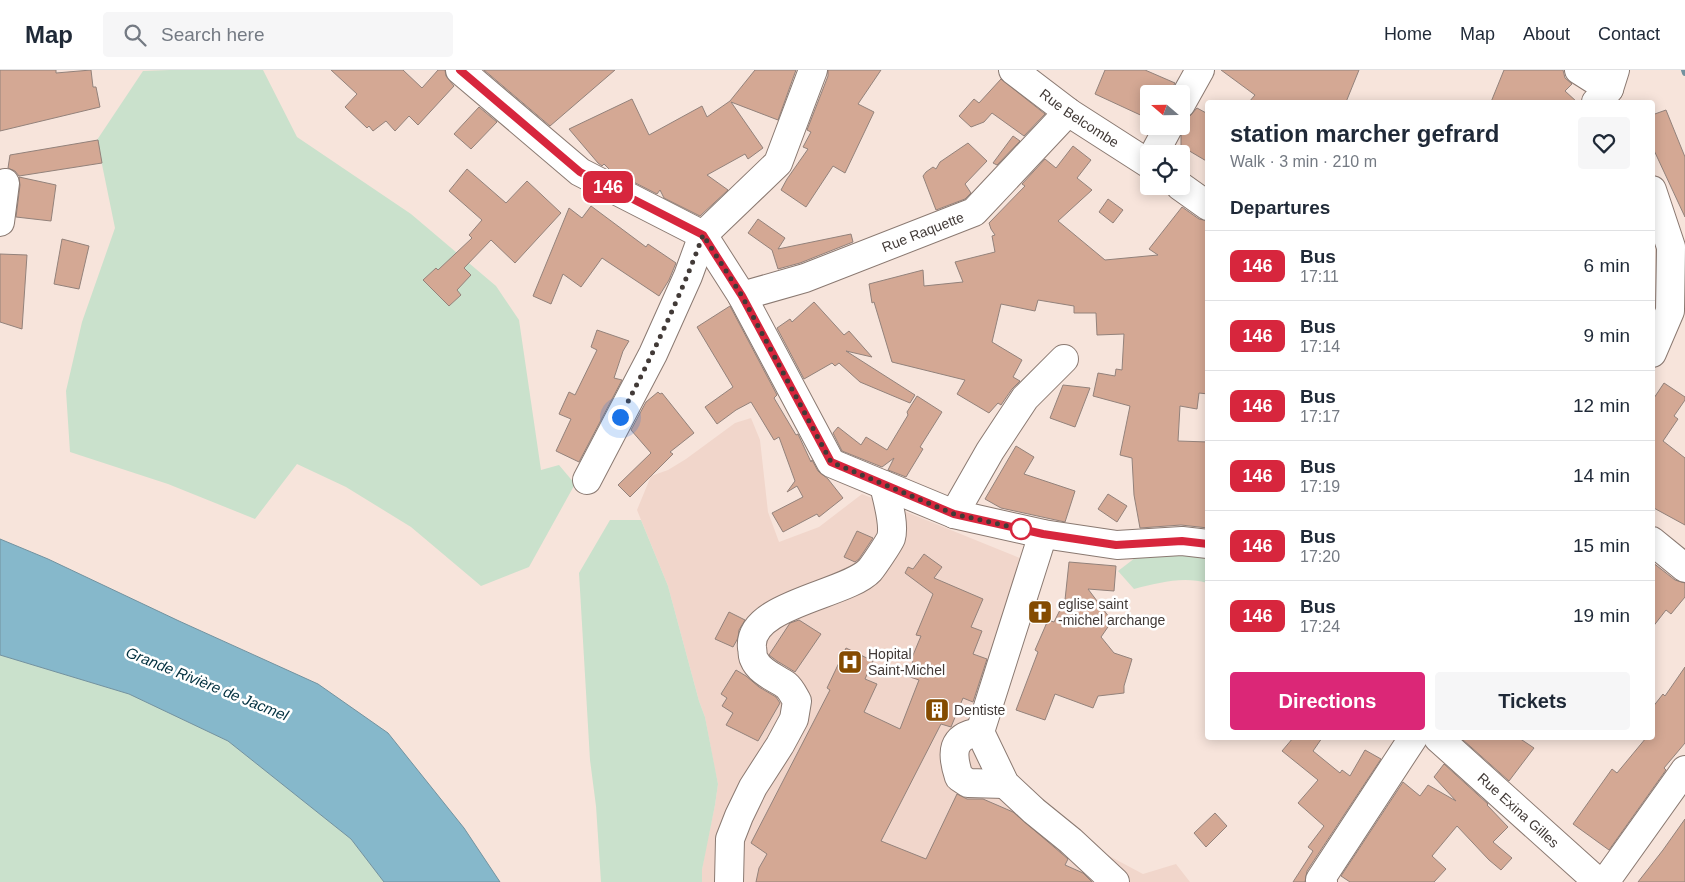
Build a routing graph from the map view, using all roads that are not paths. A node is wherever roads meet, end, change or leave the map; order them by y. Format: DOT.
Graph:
graph roads {
  1 [pos="460,70"];
  2 [pos="813,70"];
  3 [pos="1012,70"];
  4 [pos="1200,70"];
  5 [pos="1579,70"];
  6 [pos="1190,88"];
  7 [pos="1609,91"];
  8 [pos="1068,112"];
  9 [pos="1140,158"];
  10 [pos="5,183"];
  11 [pos="1190,193"];
  12 [pos="1655,199"];
  13 [pos="1205,204"];
  14 [pos="0,222"];
  15 [pos="703,235"];
  16 [pos="742,296"];
  17 [pos="1655,346"];
  18 [pos="1064,359"];
  19 [pos="587,480"];
  20 [pos="884,485"];
  21 [pos="954,514"];
  22 [pos="1043,534"];
  23 [pos="1655,543"];
  24 [pos="1205,544"];
  25 [pos="1685,568"];
  26 [pos="980,732"];
  27 [pos="1412,740"];
  28 [pos="1440,740"];
  29 [pos="1685,770"];
  30 [pos="1005,784"];
  31 [pos="729,882"];
  32 [pos="1115,882"];
  33 [pos="1323,882"];
  34 [pos="1598,882"];
  35 [pos="1605,882"];
  1 -- 15 [label="street"];
  2 -- 15 [label="street"];
  3 -- 8 [label="street, Rue Belcombe"];
  4 -- 6 [label="street"];
  5 -- 7 [label="street"];
  8 -- 9 [label="street, Rue Belcombe"];
  8 -- 16 [label="street, Rue Raquette"];
  10 -- 14 [label="street"];
  11 -- 13 [label="street"];
  12 -- 17 [label="street"];
  15 -- 16 [label="street"];
  15 -- 19 [label="street"];
  16 -- 20 [label="street"];
  18 -- 21 [label="street"];
  20 -- 21 [label="street"];
  20 -- 31 [label="street"];
  21 -- 22 [label="street"];
  22 -- 24 [label="street"];
  22 -- 26 [label="street"];
  23 -- 25 [label="street"];
  26 -- 30 [label="street"];
  26 -- 30 [label="street"];
  27 -- 33 [label="street"];
  28 -- 34 [label="street, Rue Exina Gilles"];
  29 -- 35 [label="street"];
  30 -- 32 [label="street"];
}
